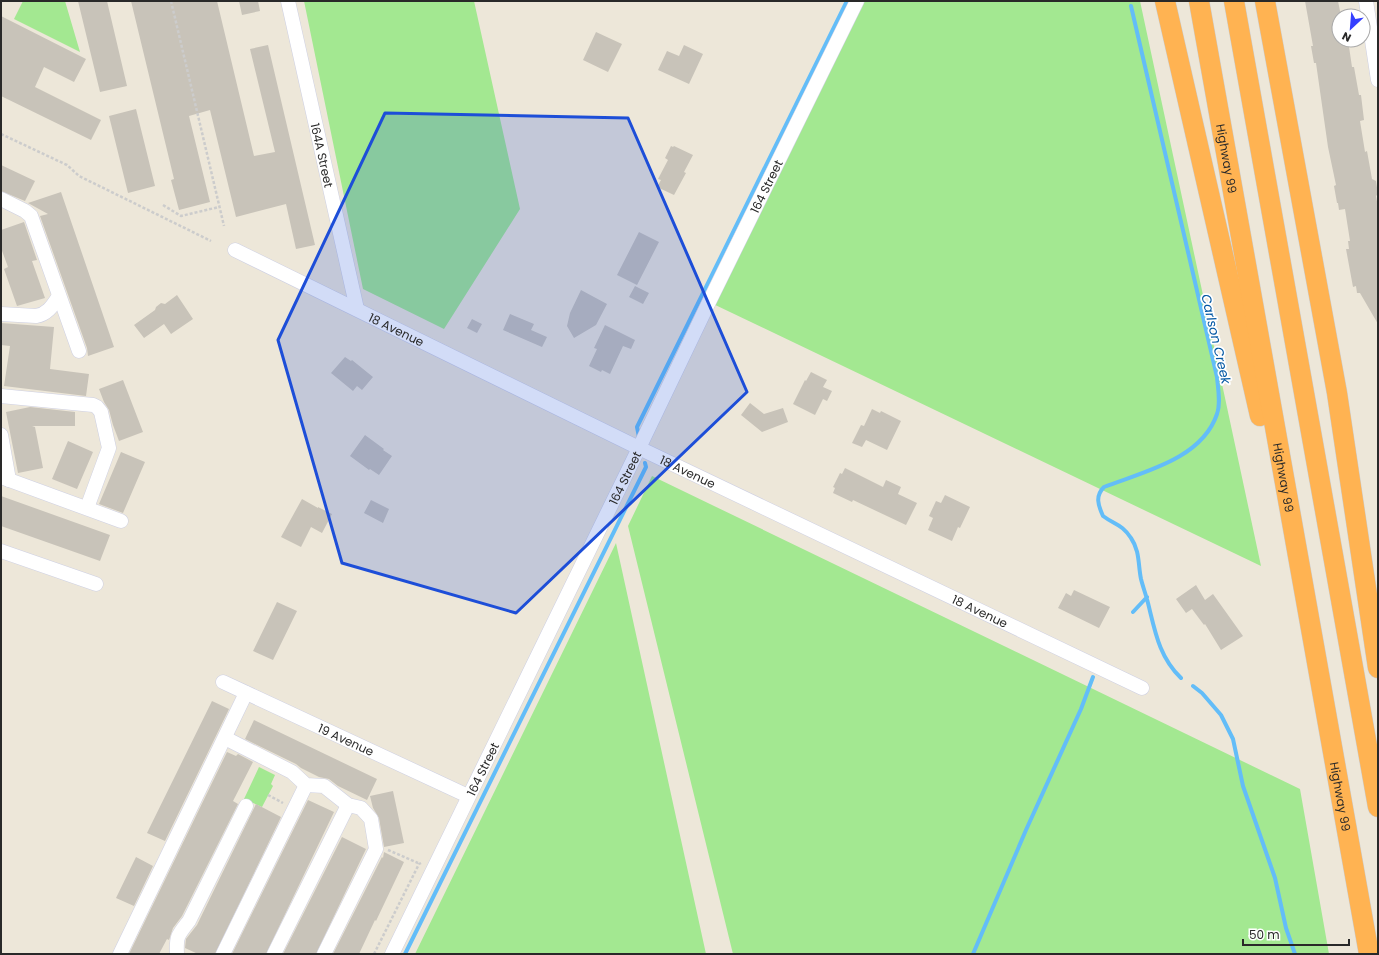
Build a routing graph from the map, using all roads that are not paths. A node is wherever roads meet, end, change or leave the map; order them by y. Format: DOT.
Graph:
graph roads {
  1 [pos="288,1"];
  2 [pos="857,1"];
  3 [pos="1165,1"];
  4 [pos="1198,1"];
  5 [pos="1234,1"];
  6 [pos="1265,1"];
  7 [pos="1366,1"];
  8 [pos="1378,80"];
  9 [pos="1,200"];
  10 [pos="235,250"];
  11 [pos="59,296"];
  12 [pos="356,309"];
  13 [pos="1,314"];
  14 [pos="79,352"];
  15 [pos="1,396"];
  16 [pos="1,435"];
  17 [pos="639,448"];
  18 [pos="5,478"];
  19 [pos="87,508"];
  20 [pos="121,521"];
  21 [pos="1,551"];
  22 [pos="96,584"];
  23 [pos="1317,667"];
  24 [pos="1378,668"];
  25 [pos="223,682"];
  26 [pos="1142,688"];
  27 [pos="246,693"];
  28 [pos="225,738"];
  29 [pos="306,785"];
  30 [pos="468,796"];
  31 [pos="348,805"];
  32 [pos="246,806"];
  33 [pos="1378,806"];
  34 [pos="120,954"];
  35 [pos="177,954"];
  36 [pos="223,954"];
  37 [pos="274,954"];
  38 [pos="324,954"];
  39 [pos="392,954"];
  40 [pos="1369,954"];
  1 -- 12 [label="street, 164A Street"];
  2 -- 17 [label="street, 164 Street"];
  3 -- 23 [label="highway"];
  4 -- 23 [label="highway, Highway 99"];
  5 -- 33 [label="highway"];
  6 -- 24 [label="highway"];
  7 -- 8 [label="street"];
  9 -- 11 [label="street"];
  10 -- 12 [label="street, 18 Avenue"];
  11 -- 13 [label="street"];
  11 -- 14 [label="street"];
  12 -- 17 [label="street, 18 Avenue"];
  15 -- 19 [label="street"];
  16 -- 18 [label="street"];
  17 -- 26 [label="street, 18 Avenue"];
  17 -- 30 [label="street, 164 Street"];
  18 -- 19 [label="street"];
  19 -- 20 [label="street"];
  21 -- 22 [label="street"];
  23 -- 40 [label="highway, Highway 99"];
  25 -- 27 [label="street, 19 Avenue"];
  27 -- 28 [label="street"];
  27 -- 30 [label="street, 19 Avenue"];
  28 -- 29 [label="street"];
  28 -- 34 [label="street"];
  29 -- 31 [label="street"];
  29 -- 36 [label="street"];
  30 -- 39 [label="street, 164 Street"];
  31 -- 37 [label="street"];
  31 -- 38 [label="street"];
  32 -- 35 [label="street"];
}
